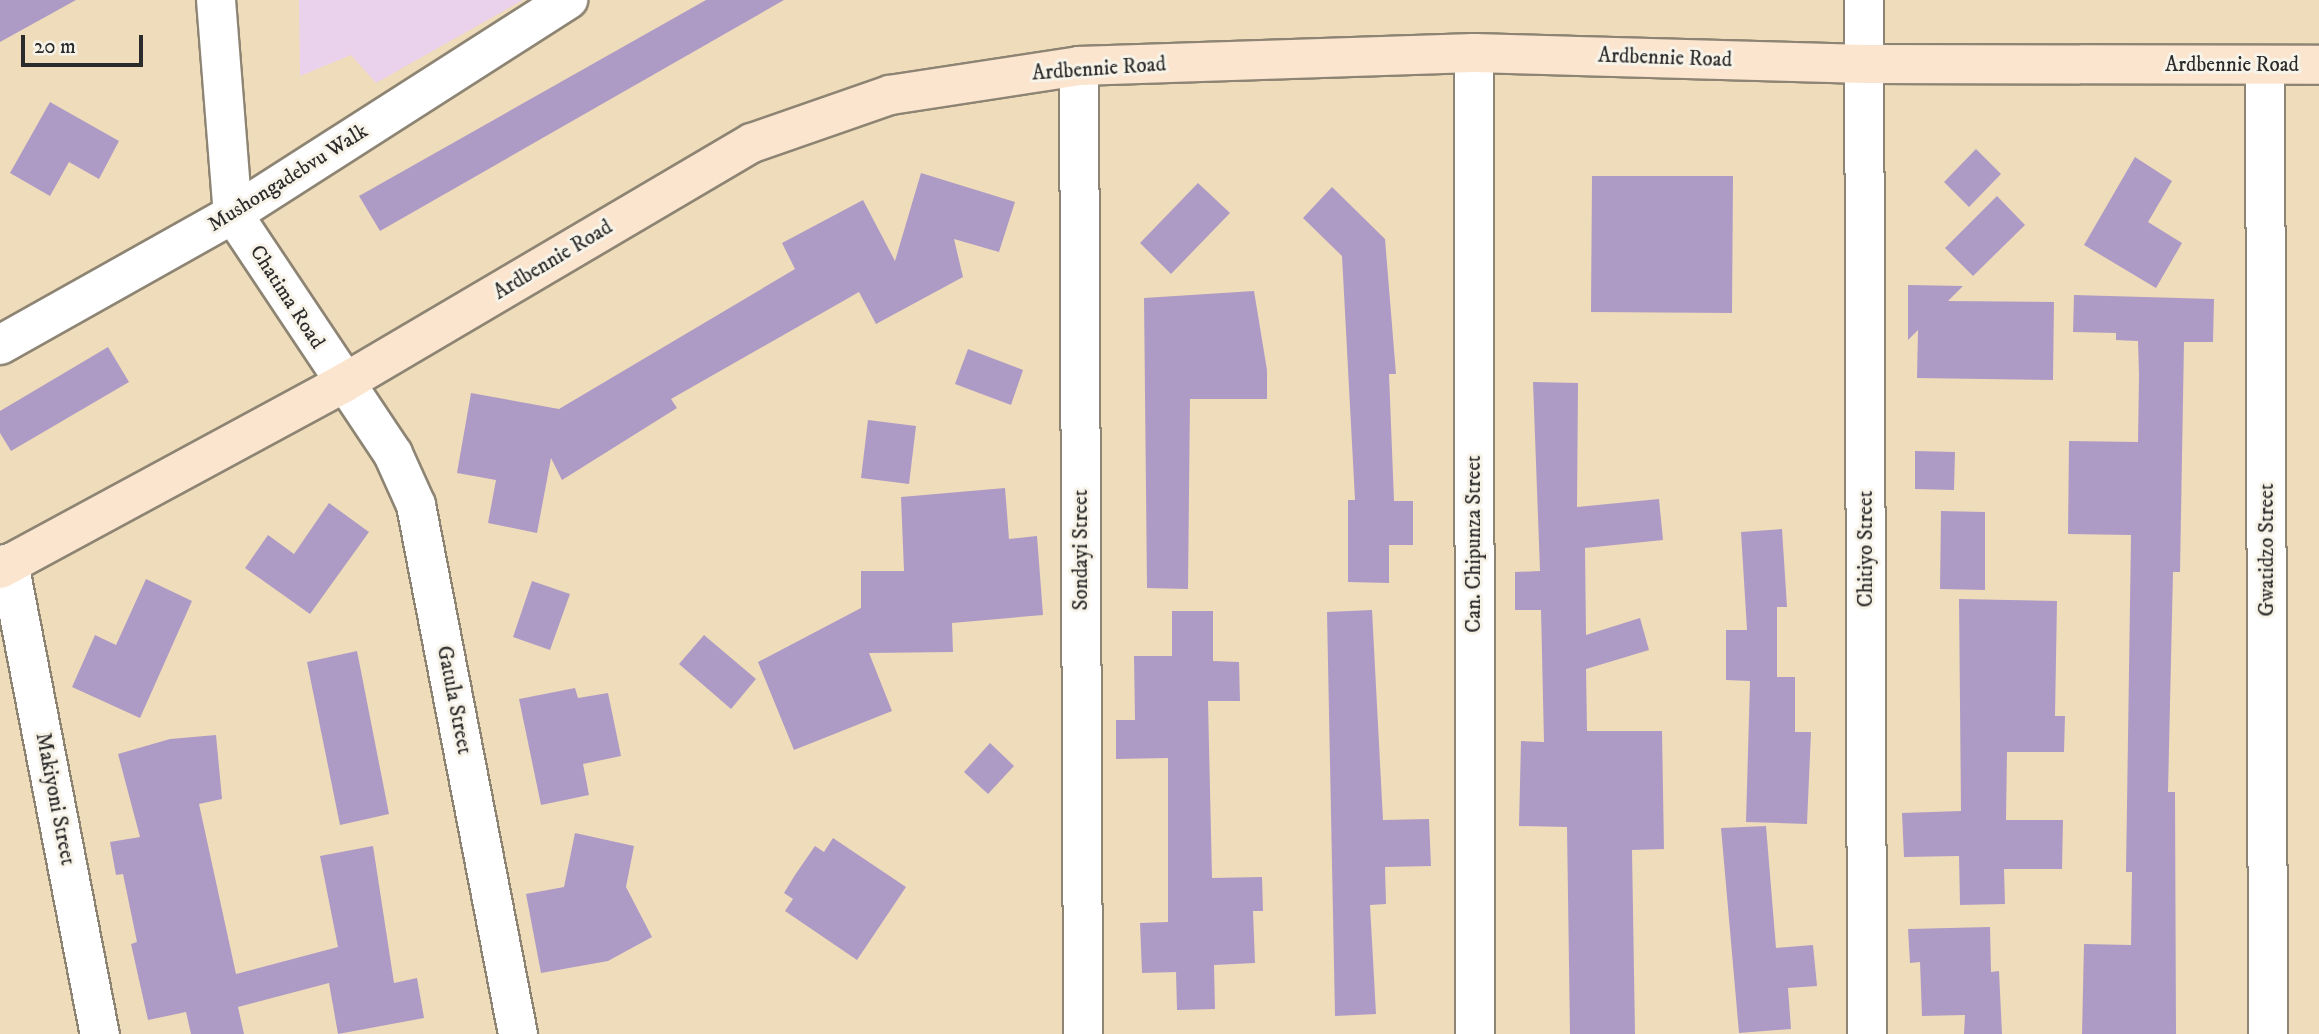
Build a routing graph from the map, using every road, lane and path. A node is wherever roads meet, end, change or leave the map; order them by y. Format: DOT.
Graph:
graph roads {
  1 [pos="216,0"];
  2 [pos="568,0"];
  3 [pos="1864,0"];
  4 [pos="1474,53"];
  5 [pos="1866,64"];
  6 [pos="2265,65"];
  7 [pos="2319,65"];
  8 [pos="1079,66"];
  9 [pos="233,214"];
  10 [pos="0,345"];
  11 [pos="344,383"];
  12 [pos="5,566"];
  13 [pos="100,1034"];
  14 [pos="519,1034"];
  15 [pos="1083,1034"];
  16 [pos="1475,1034"];
  17 [pos="1867,1034"];
  18 [pos="2268,1034"];
  1 -- 9 [label="street, Chatima Road"];
  2 -- 9 [label="street, Mushongadebvu Walk"];
  3 -- 5 [label="street, Chitiyo Street"];
  4 -- 5 [label="main road, Ardbennie Road"];
  4 -- 8 [label="main road, Ardbennie Road"];
  4 -- 16 [label="street, Can. Chipunza Street"];
  5 -- 6 [label="main road, Ardbennie Road"];
  5 -- 17 [label="street, Chitiyo Street"];
  6 -- 7 [label="main road, Ardbennie Road"];
  6 -- 18 [label="street, Gwatidzo Street"];
  8 -- 11 [label="main road, Ardbennie Road"];
  8 -- 15 [label="street, Sondayi Street"];
  9 -- 10 [label="street, Mushongadebvu Walk"];
  9 -- 11 [label="street, Chatima Road"];
  11 -- 12 [label="main road, Ardbennie Road"];
  11 -- 14 [label="street, Gatula Street"];
  12 -- 13 [label="street, Makiyoni Street"];
}
